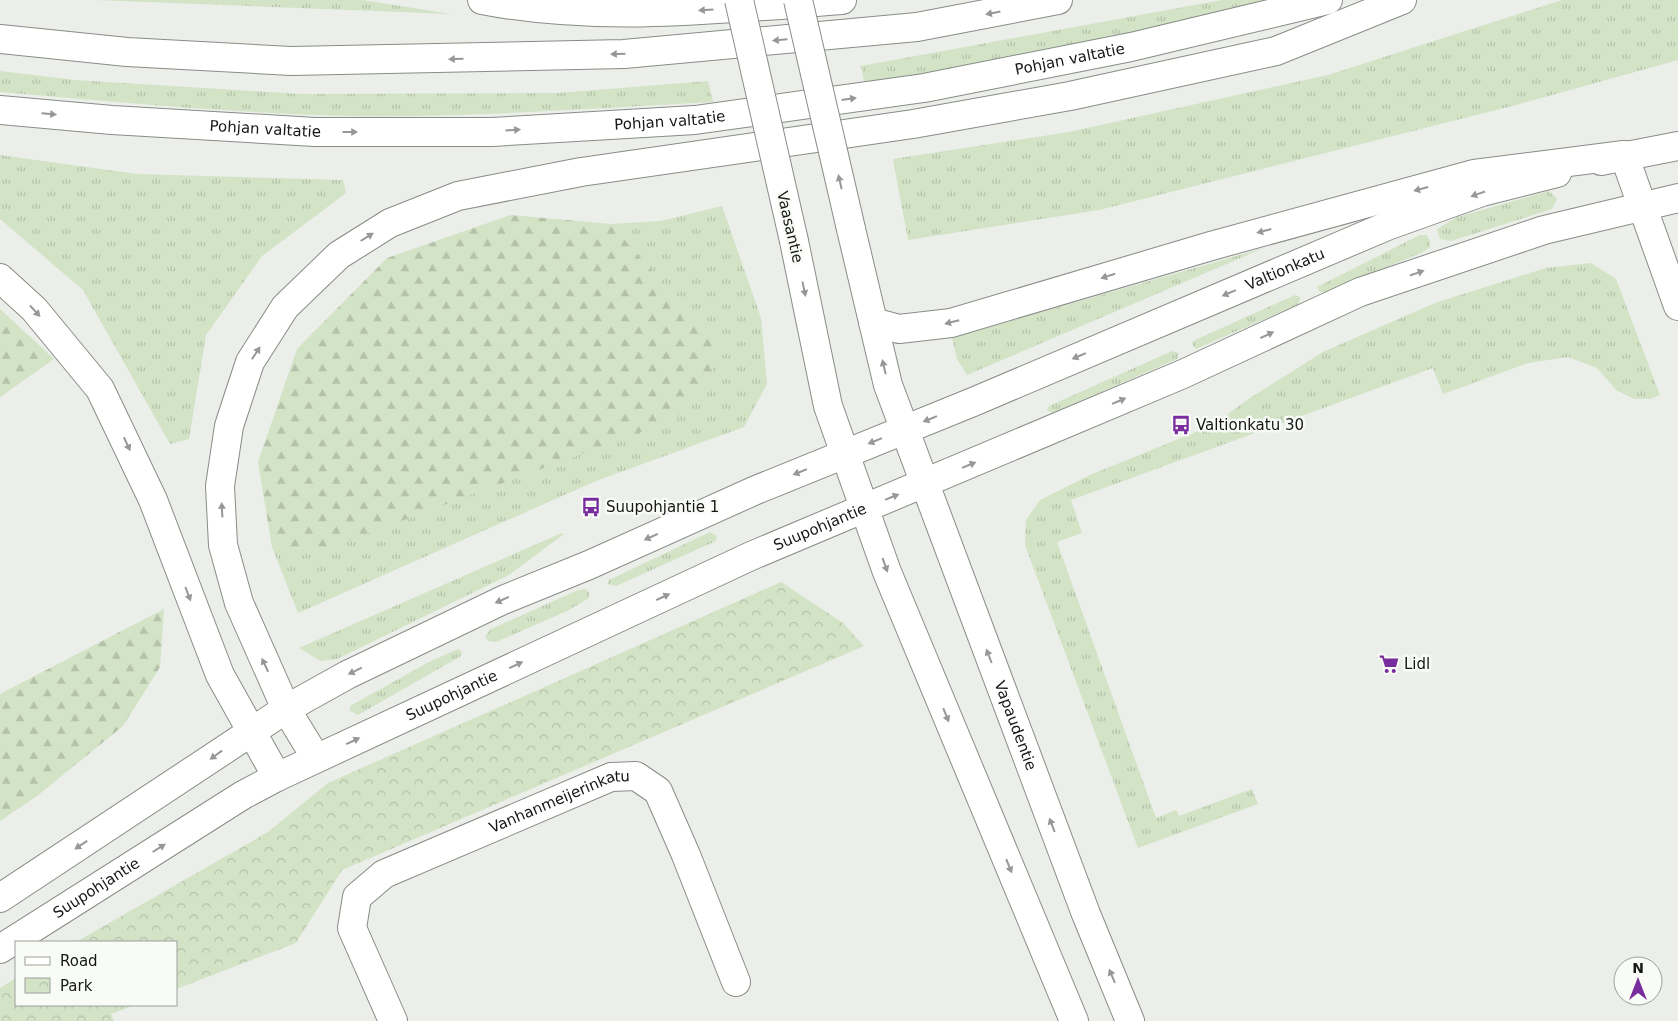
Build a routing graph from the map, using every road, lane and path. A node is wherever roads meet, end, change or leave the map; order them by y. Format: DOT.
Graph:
graph roads {
  1 [pos="482,0"];
  2 [pos="739,0"];
  3 [pos="798,0"];
  4 [pos="842,0"];
  5 [pos="1058,0"];
  6 [pos="1328,0"];
  7 [pos="1402,0"];
  8 [pos="0,39"];
  9 [pos="0,110"];
  10 [pos="1678,146"];
  11 [pos="1624,155"];
  12 [pos="1678,198"];
  13 [pos="1642,205"];
  14 [pos="0,278"];
  15 [pos="1678,306"];
  16 [pos="873,322"];
  17 [pos="904,429"];
  18 [pos="845,453"];
  19 [pos="924,484"];
  20 [pos="865,508"];
  21 [pos="286,709"];
  22 [pos="250,731"];
  23 [pos="316,758"];
  24 [pos="277,777"];
  25 [pos="0,898"];
  26 [pos="0,949"];
  27 [pos="736,982"];
  28 [pos="393,1021"];
  29 [pos="1074,1021"];
  30 [pos="1130,1021"];
  4 -- 1 [label="main road, one-way"];
  2 -- 18 [label="main road, Vaasantie, one-way, bridge"];
  16 -- 3 [label="main road, one-way, bridge"];
  5 -- 8 [label="main road, one-way"];
  9 -- 6 [label="main road, Pohjan valtatie, one-way"];
  21 -- 7 [label="main road, one-way"];
  10 -- 11 [label="main road, Valtionkatu"];
  11 -- 13 [label="main road"];
  11 -- 16 [label="main road, one-way"];
  11 -- 17 [label="main road, Valtionkatu, one-way"];
  12 -- 13 [label="main road"];
  13 -- 15 [label="main road"];
  19 -- 13 [label="main road, one-way"];
  14 -- 22 [label="main road, one-way"];
  17 -- 16 [label="main road, one-way"];
  17 -- 18 [label="main road, one-way"];
  17 -- 19 [label="main road, Vapaudentie"];
  18 -- 20 [label="main road"];
  18 -- 21 [label="main road, one-way"];
  20 -- 19 [label="main road, Suupohjantie, one-way"];
  30 -- 19 [label="main road, Vapaudentie, one-way"];
  23 -- 20 [label="main road, Suupohjantie, one-way"];
  20 -- 29 [label="main road, one-way"];
  21 -- 22 [label="main road"];
  21 -- 23 [label="main road"];
  22 -- 24 [label="main road"];
  22 -- 25 [label="main road, one-way"];
  23 -- 24 [label="main road, Suupohjantie"];
  26 -- 24 [label="main road, Suupohjantie, one-way"];
  27 -- 28 [label="main road, Vanhanmeijerinkatu"];
}
